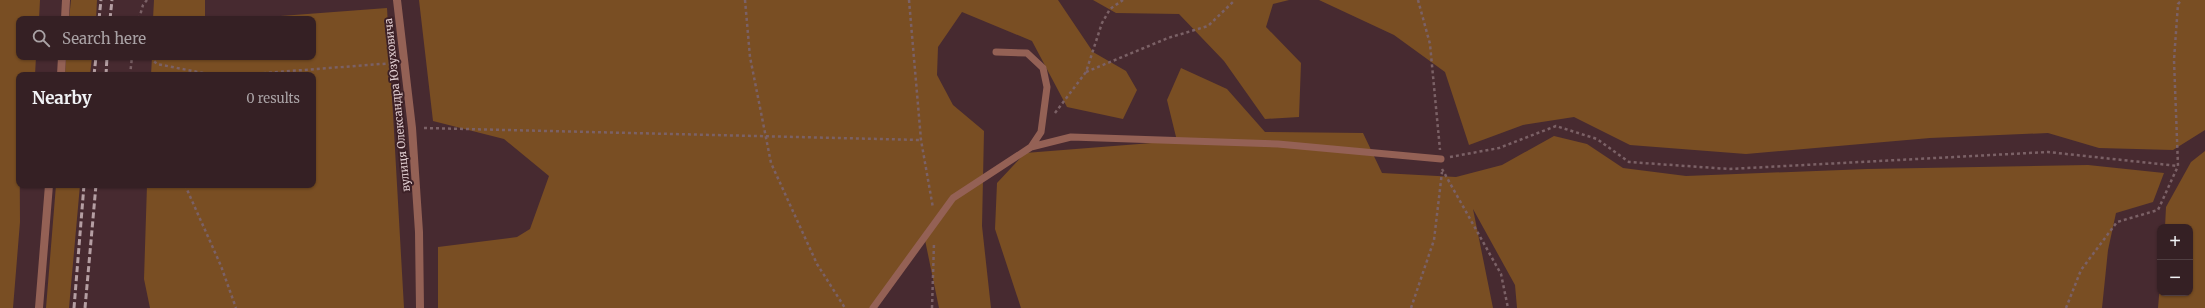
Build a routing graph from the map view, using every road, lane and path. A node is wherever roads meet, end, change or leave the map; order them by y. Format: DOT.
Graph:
graph roads {
  1 [pos="66,0"];
  2 [pos="148,0"];
  3 [pos="397,0"];
  4 [pos="745,0"];
  5 [pos="909,0"];
  6 [pos="1123,0"];
  7 [pos="1235,0"];
  8 [pos="1418,0"];
  9 [pos="2182,0"];
  10 [pos="65,16"];
  11 [pos="140,16"];
  12 [pos="996,52"];
  13 [pos="62,60"];
  14 [pos="132,60"];
  15 [pos="153,60"];
  16 [pos="404,63"];
  17 [pos="61,72"];
  18 [pos="130,72"];
  19 [pos="198,72"];
  20 [pos="280,72"];
  21 [pos="1086,72"];
  22 [pos="1054,114"];
  23 [pos="412,128"];
  24 [pos="766,136"];
  25 [pos="921,140"];
  26 [pos="1031,147"];
  27 [pos="1441,159"];
  28 [pos="2178,166"];
  29 [pos="1442,172"];
  30 [pos="49,188"];
  31 [pos="186,188"];
  32 [pos="935,222"];
  33 [pos="39,308"];
  34 [pos="236,308"];
  35 [pos="420,308"];
  36 [pos="845,308"];
  37 [pos="873,308"];
  38 [pos="932,308"];
  39 [pos="1411,308"];
  40 [pos="1508,308"];
  41 [pos="2066,308"];
  1 -- 10 [label="street"];
  2 -- 11 [label="path"];
  3 -- 16 [label="street, вулиця Олександра Юзуховича"];
  4 -- 24 [label="path"];
  5 -- 25 [label="path"];
  6 -- 21 [label="path"];
  7 -- 21 [label="path"];
  8 -- 27 [label="path"];
  9 -- 28 [label="path"];
  12 -- 26 [label="lane"];
  13 -- 17 [label="street"];
  14 -- 18 [label="path"];
  15 -- 19 [label="path"];
  16 -- 20 [label="path"];
  16 -- 23 [label="street, вулиця Олександра Юзуховича"];
  21 -- 22 [label="path"];
  23 -- 24 [label="path"];
  23 -- 35 [label="street, вулиця Олександра Юзуховича"];
  24 -- 25 [label="path"];
  24 -- 36 [label="path"];
  25 -- 32 [label="path"];
  26 -- 27 [label="lane"];
  26 -- 32 [label="lane"];
  27 -- 28 [label="path"];
  27 -- 29 [label="path"];
  28 -- 41 [label="path"];
  29 -- 39 [label="path"];
  29 -- 40 [label="path"];
  30 -- 33 [label="street"];
  31 -- 34 [label="path"];
  32 -- 37 [label="lane"];
  32 -- 38 [label="path"];
}
